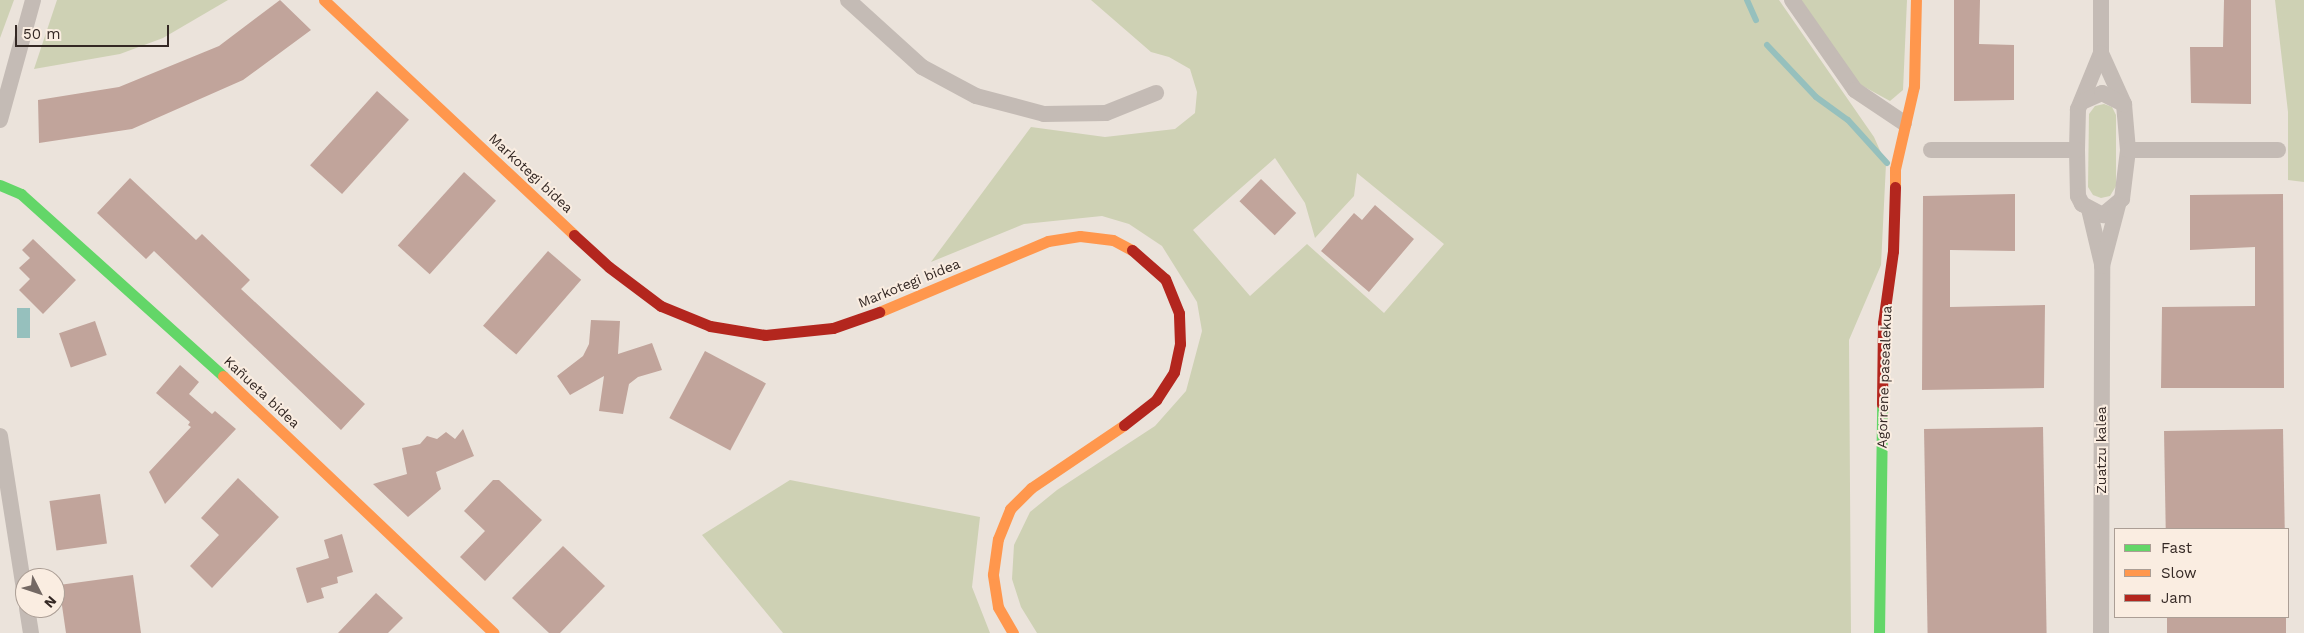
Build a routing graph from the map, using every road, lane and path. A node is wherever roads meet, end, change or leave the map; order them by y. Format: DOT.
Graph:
graph roads {
  1 [pos="33,0"];
  2 [pos="324,0"];
  3 [pos="848,0"];
  4 [pos="1792,0"];
  5 [pos="1916,0"];
  6 [pos="2101,0"];
  7 [pos="2101,52"];
  8 [pos="1156,93"];
  9 [pos="2082,102"];
  10 [pos="2124,104"];
  11 [pos="0,120"];
  12 [pos="1904,123"];
  13 [pos="1931,150"];
  14 [pos="2076,150"];
  15 [pos="2128,150"];
  16 [pos="2278,150"];
  17 [pos="0,186"];
  18 [pos="2118,205"];
  19 [pos="2089,209"];
  20 [pos="2102,266"];
  21 [pos="0,436"];
  22 [pos="21,568"];
  23 [pos="29,618"];
  24 [pos="31,633"];
  25 [pos="494,633"];
  26 [pos="1013,633"];
  27 [pos="1880,633"];
  28 [pos="2101,633"];
  1 -- 11 [label="street"];
  2 -- 26 [label="street, Markotegi bidea"];
  3 -- 8 [label="street"];
  4 -- 12 [label="street"];
  5 -- 12 [label="street, Agorrene pasealekua"];
  6 -- 7 [label="street, Zuatzu kalea"];
  7 -- 9 [label="street, Zuatzu kalea"];
  7 -- 10 [label="street, Zuatzu kalea"];
  9 -- 10 [label="street"];
  9 -- 14 [label="street, Zuatzu kalea"];
  10 -- 15 [label="street, Zuatzu kalea"];
  12 -- 27 [label="street, Agorrene pasealekua"];
  13 -- 14 [label="street"];
  14 -- 19 [label="street, Zuatzu kalea"];
  15 -- 16 [label="street"];
  15 -- 18 [label="street, Zuatzu kalea"];
  17 -- 25 [label="street, Kañueta bidea"];
  18 -- 19 [label="street"];
  18 -- 20 [label="street, Zuatzu kalea"];
  19 -- 20 [label="street, Zuatzu kalea"];
  20 -- 28 [label="street, Zuatzu kalea"];
  21 -- 22 [label="street"];
  23 -- 24 [label="street"];
}
